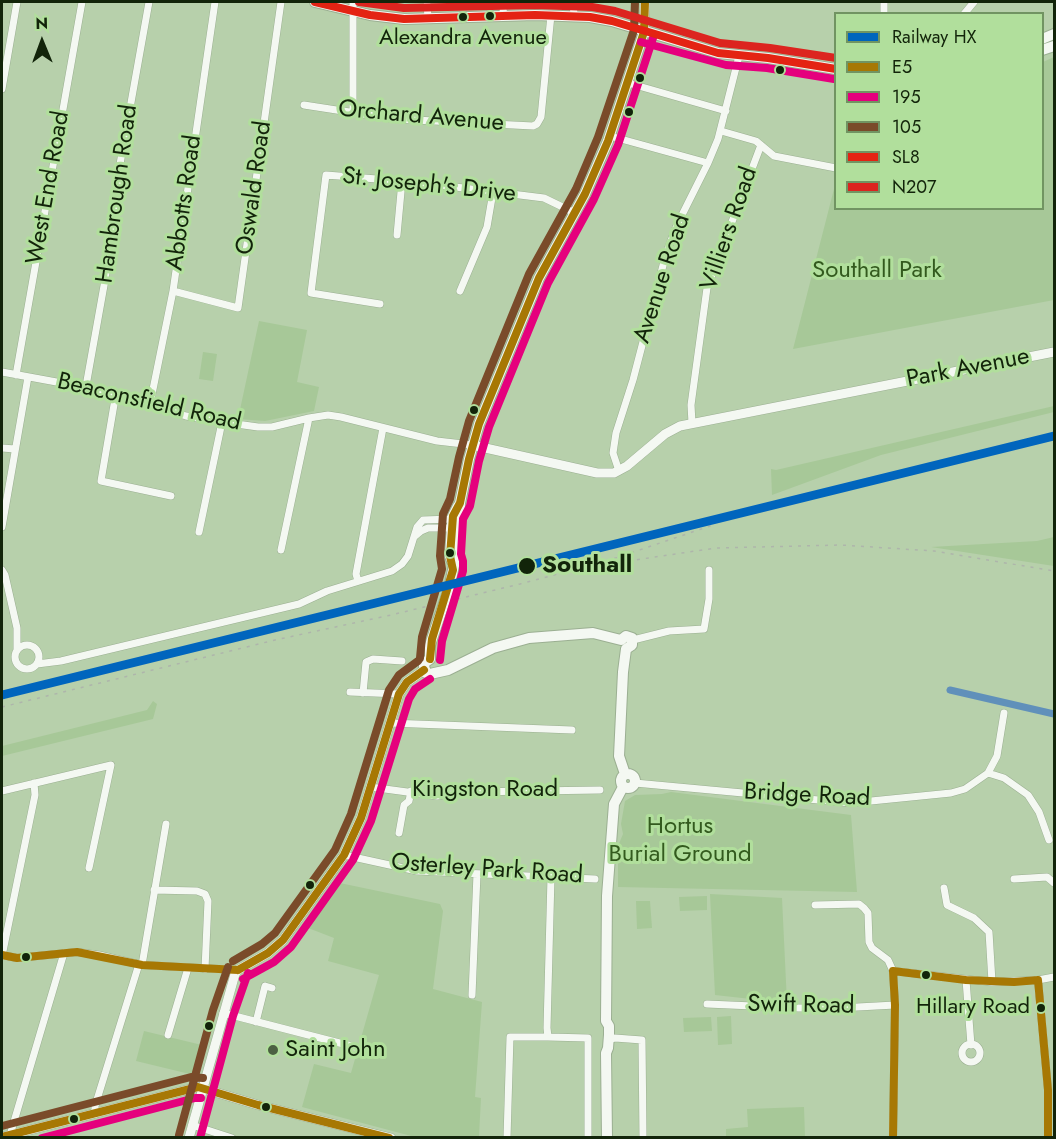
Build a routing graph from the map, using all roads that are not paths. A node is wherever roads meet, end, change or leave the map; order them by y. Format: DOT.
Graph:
graph roads {
  1 [pos="17,2"];
  2 [pos="82,2"];
  3 [pos="149,2"];
  4 [pos="215,2"];
  5 [pos="281,2"];
  6 [pos="315,2"];
  7 [pos="427,2"];
  8 [pos="502,2"];
  9 [pos="645,2"];
  10 [pos="353,6"];
  11 [pos="574,8"];
  12 [pos="551,15"];
  13 [pos="504,16"];
  14 [pos="428,20"];
  15 [pos="644,32"];
  16 [pos="739,56"];
  17 [pos="834,69"];
  18 [pos="628,83"];
  19 [pos="2,89"];
  20 [pos="304,105"];
  21 [pos="726,111"];
  22 [pos="353,112"];
  23 [pos="721,131"];
  24 [pos="610,136"];
  25 [pos="761,145"];
  26 [pos="708,163"];
  27 [pos="834,168"];
  28 [pos="402,181"];
  29 [pos="492,192"];
  30 [pos="575,213"];
  31 [pos="398,235"];
  32 [pos="173,291"];
  33 [pos="460,291"];
  34 [pos="380,304"];
  35 [pos="1054,352"];
  36 [pos="2,372"];
  37 [pos="16,375"];
  38 [pos="28,377"];
  39 [pos="86,387"];
  40 [pos="116,393"];
  41 [pos="150,404"];
  42 [pos="309,418"];
  43 [pos="222,423"];
  44 [pos="692,423"];
  45 [pos="383,428"];
  46 [pos="472,445"];
  47 [pos="2,448"];
  48 [pos="15,449"];
  49 [pos="619,471"];
  50 [pos="171,496"];
  51 [pos="456,516"];
  52 [pos="2,527"];
  53 [pos="199,532"];
  54 [pos="281,550"];
  55 [pos="453,566"];
  56 [pos="2,570"];
  57 [pos="709,570"];
  58 [pos="358,581"];
  59 [pos="17,628"];
  60 [pos="626,643"];
  61 [pos="28,645"];
  62 [pos="17,650"];
  63 [pos="39,654"];
  64 [pos="61,661"];
  65 [pos="402,661"];
  66 [pos="36,664"];
  67 [pos="434,664"];
  68 [pos="424,670"];
  69 [pos="350,692"];
  70 [pos="363,693"];
  71 [pos="399,694"];
  72 [pos="1004,716"];
  73 [pos="390,723"];
  74 [pos="572,730"];
  75 [pos="988,773"];
  76 [pos="625,774"];
  77 [pos="34,783"];
  78 [pos="635,783"];
  79 [pos="370,787"];
  80 [pos="623,787"];
  81 [pos="600,790"];
  82 [pos="2,791"];
  83 [pos="411,791"];
  84 [pos="166,824"];
  85 [pos="399,833"];
  86 [pos="1049,840"];
  87 [pos="344,855"];
  88 [pos="89,868"];
  89 [pos="477,874"];
  90 [pos="551,877"];
  91 [pos="596,879"];
  92 [pos="1014,879"];
  93 [pos="1054,883"];
  94 [pos="944,888"];
  95 [pos="154,890"];
  96 [pos="815,904"];
  97 [pos="64,953"];
  98 [pos="2,955"];
  99 [pos="141,964"];
  100 [pos="188,968"];
  101 [pos="205,969"];
  102 [pos="238,970"];
  103 [pos="893,971"];
  104 [pos="1054,977"];
  105 [pos="966,980"];
  106 [pos="1038,980"];
  107 [pos="992,982"];
  108 [pos="272,988"];
  109 [pos="472,995"];
  110 [pos="707,1004"];
  111 [pos="895,1005"];
  112 [pos="223,1013"];
  113 [pos="606,1021"];
  114 [pos="256,1022"];
  115 [pos="168,1035"];
  116 [pos="548,1037"];
  117 [pos="612,1039"];
  118 [pos="971,1045"];
  119 [pos="359,1048"];
  120 [pos="606,1053"];
  121 [pos="202,1088"];
  122 [pos="95,1114"];
  123 [pos="192,1125"];
  124 [pos="590,1134"];
  125 [pos="12,1136"];
  126 [pos="189,1137"];
  127 [pos="231,1137"];
  128 [pos="392,1137"];
  129 [pos="507,1137"];
  130 [pos="607,1137"];
  131 [pos="643,1137"];
  132 [pos="893,1137"];
  133 [pos="1048,1137"];
  1 -- 19 [label="street"];
  2 -- 37 [label="street, West End Road"];
  3 -- 39 [label="street, Hambrough Road"];
  4 -- 32 [label="street, Abbotts Road"];
  5 -- 32 [label="street, Oswald Road"];
  6 -- 10 [label="main road"];
  7 -- 14 [label="street"];
  8 -- 13 [label="street"];
  9 -- 15 [label="street"];
  10 -- 14 [label="main road"];
  10 -- 22 [label="street"];
  11 -- 12 [label="main road"];
  11 -- 15 [label="main road"];
  12 -- 13 [label="main road"];
  12 -- 22 [label="street, Orchard Avenue"];
  13 -- 14 [label="main road"];
  15 -- 16 [label="main road"];
  15 -- 18 [label="main road"];
  16 -- 17 [label="main road"];
  16 -- 21 [label="street, Avenue Road"];
  18 -- 21 [label="street"];
  18 -- 24 [label="main road"];
  20 -- 22 [label="street, Orchard Avenue"];
  21 -- 23 [label="street, Avenue Road"];
  23 -- 25 [label="street"];
  23 -- 26 [label="street, Avenue Road"];
  24 -- 26 [label="street"];
  24 -- 30 [label="main road"];
  25 -- 27 [label="street"];
  25 -- 44 [label="street, Villiers Road"];
  26 -- 49 [label="street, Avenue Road"];
  28 -- 29 [label="street, St. Joseph's Drive"];
  28 -- 31 [label="street"];
  28 -- 34 [label="street, St. Joseph's Drive"];
  29 -- 30 [label="street, St. Joseph's Drive"];
  29 -- 33 [label="street"];
  30 -- 46 [label="main road"];
  32 -- 41 [label="street, Abbotts Road"];
  35 -- 44 [label="street, Park Avenue"];
  36 -- 37 [label="street, Beaconsfield Road"];
  37 -- 38 [label="street, Beaconsfield Road"];
  38 -- 39 [label="street, Beaconsfield Road"];
  38 -- 48 [label="street"];
  39 -- 40 [label="street, Beaconsfield Road"];
  40 -- 41 [label="street, Beaconsfield Road"];
  40 -- 50 [label="street"];
  41 -- 43 [label="street, Beaconsfield Road"];
  42 -- 43 [label="street, Beaconsfield Road"];
  42 -- 45 [label="street, Beaconsfield Road"];
  42 -- 54 [label="street"];
  43 -- 53 [label="street"];
  44 -- 49 [label="street, Park Avenue"];
  45 -- 46 [label="street, Beaconsfield Road"];
  45 -- 58 [label="street"];
  46 -- 49 [label="street"];
  46 -- 51 [label="main road"];
  47 -- 48 [label="street"];
  48 -- 52 [label="street"];
  51 -- 55 [label="main road"];
  51 -- 55 [label="main road"];
  51 -- 58 [label="street"];
  55 -- 67 [label="main road, bridge"];
  56 -- 59 [label="street"];
  57 -- 60 [label="street"];
  58 -- 64 [label="street"];
  59 -- 61 [label="street"];
  59 -- 62 [label="street"];
  60 -- 67 [label="main road"];
  60 -- 76 [label="main road"];
  61 -- 62 [label="street"];
  61 -- 63 [label="street"];
  62 -- 66 [label="street"];
  63 -- 64 [label="street"];
  63 -- 66 [label="street"];
  64 -- 66 [label="street"];
  65 -- 70 [label="street"];
  67 -- 68 [label="main road"];
  68 -- 71 [label="street"];
  69 -- 70 [label="street"];
  70 -- 71 [label="street"];
  71 -- 73 [label="street"];
  72 -- 75 [label="street"];
  73 -- 74 [label="street"];
  73 -- 79 [label="street"];
  75 -- 78 [label="street, Bridge Road"];
  75 -- 86 [label="street"];
  76 -- 78 [label="main road"];
  76 -- 80 [label="main road"];
  77 -- 82 [label="street"];
  77 -- 88 [label="street"];
  77 -- 98 [label="street"];
  78 -- 80 [label="main road"];
  79 -- 83 [label="street, Kingston Road"];
  79 -- 87 [label="street"];
  80 -- 113 [label="main road"];
  81 -- 83 [label="street, Kingston Road"];
  83 -- 85 [label="street"];
  84 -- 95 [label="street"];
  87 -- 89 [label="street, Osterley Park Road"];
  87 -- 102 [label="street"];
  89 -- 90 [label="street, Osterley Park Road"];
  89 -- 109 [label="street"];
  90 -- 91 [label="street, Osterley Park Road"];
  90 -- 116 [label="street"];
  92 -- 93 [label="street"];
  94 -- 107 [label="street"];
  95 -- 99 [label="street"];
  95 -- 101 [label="street"];
  96 -- 103 [label="street"];
  97 -- 98 [label="street"];
  97 -- 99 [label="street"];
  97 -- 125 [label="street"];
  99 -- 100 [label="street"];
  99 -- 122 [label="street"];
  100 -- 101 [label="street"];
  100 -- 115 [label="street"];
  101 -- 102 [label="street"];
  102 -- 112 [label="street"];
  103 -- 105 [label="street"];
  103 -- 111 [label="street"];
  104 -- 106 [label="street"];
  105 -- 107 [label="street"];
  105 -- 118 [label="street"];
  106 -- 107 [label="street"];
  106 -- 133 [label="street"];
  108 -- 114 [label="street"];
  110 -- 111 [label="street, Swift Road"];
  111 -- 132 [label="street"];
  112 -- 114 [label="street"];
  112 -- 121 [label="street"];
  113 -- 117 [label="main road"];
  113 -- 120 [label="main road"];
  114 -- 119 [label="street"];
  116 -- 124 [label="street"];
  116 -- 129 [label="street"];
  117 -- 120 [label="main road"];
  117 -- 131 [label="street"];
  120 -- 130 [label="main road"];
  121 -- 122 [label="street"];
  121 -- 123 [label="street"];
  121 -- 128 [label="street"];
  122 -- 125 [label="street"];
  123 -- 126 [label="street"];
  123 -- 127 [label="street"];
}
